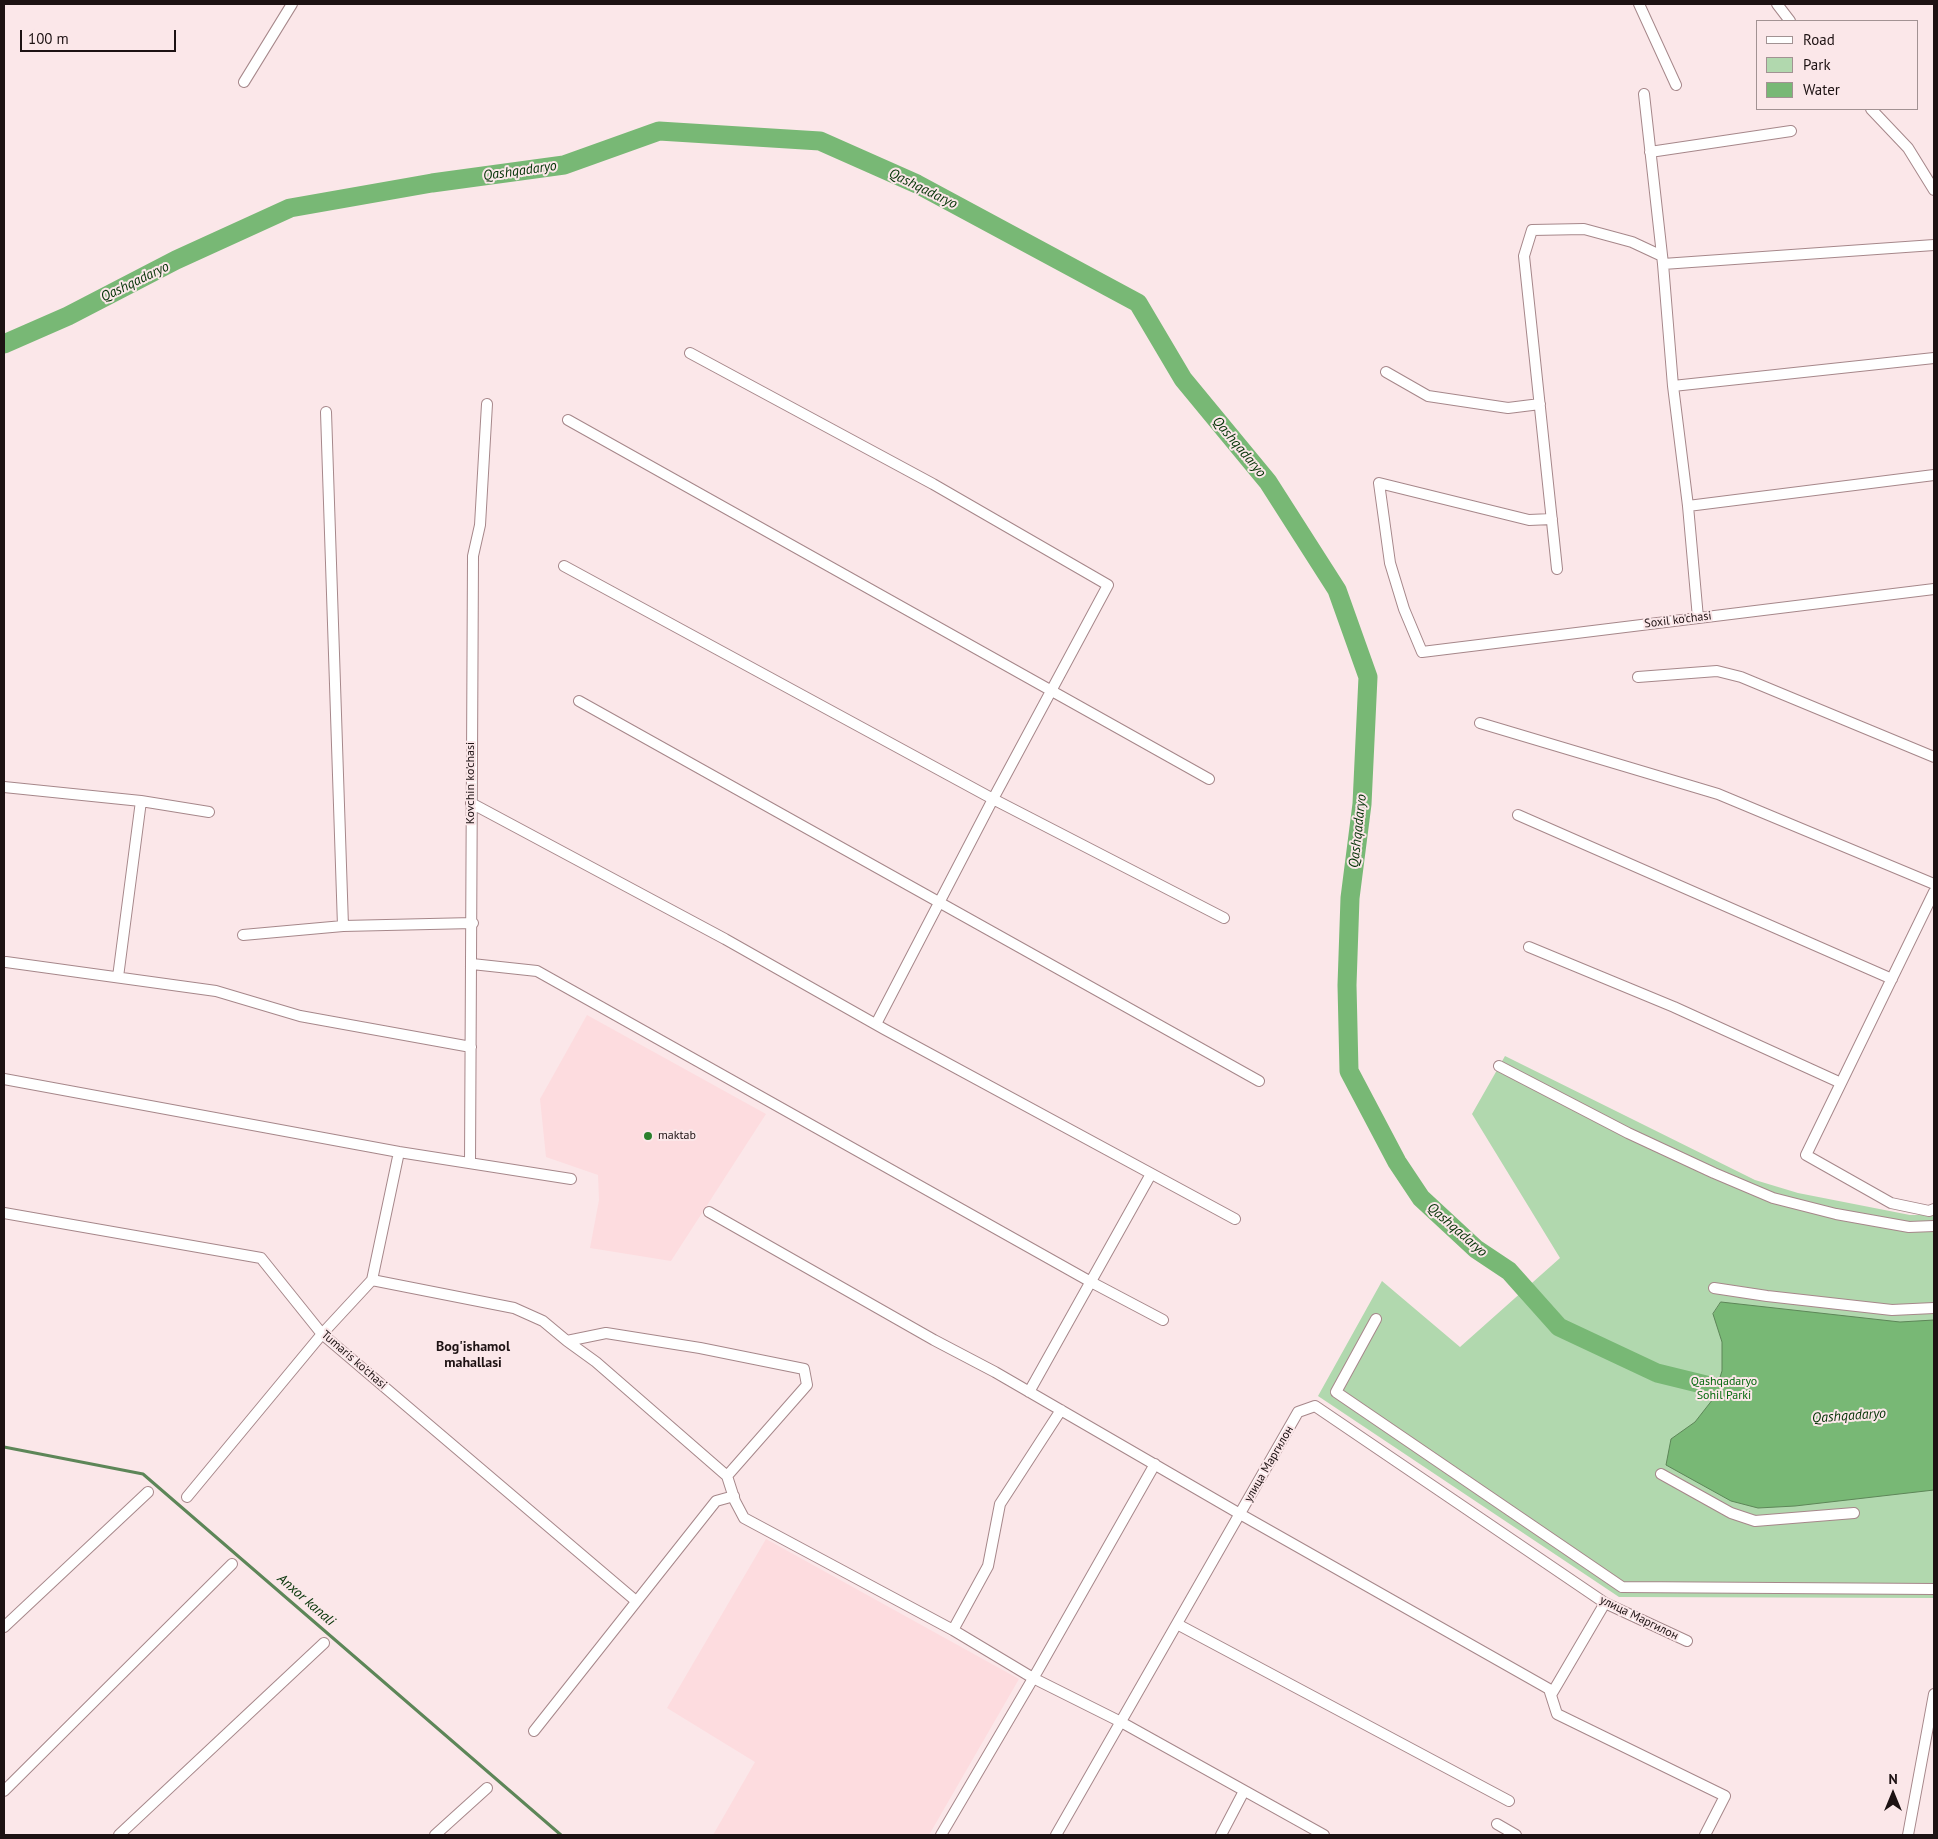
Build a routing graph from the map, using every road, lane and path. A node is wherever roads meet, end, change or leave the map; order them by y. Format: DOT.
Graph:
graph roads {
  1 [pos="292,4"];
  2 [pos="1640,4"];
  3 [pos="1777,4"];
  4 [pos="1789,20"];
  5 [pos="244,82"];
  6 [pos="1676,85"];
  7 [pos="1644,94"];
  8 [pos="1872,110"];
  9 [pos="1791,131"];
  10 [pos="1650,152"];
  11 [pos="1934,190"];
  12 [pos="1934,245"];
  13 [pos="1662,260"];
  14 [pos="690,353"];
  15 [pos="1934,358"];
  16 [pos="1386,372"];
  17 [pos="1674,386"];
  18 [pos="487,404"];
  19 [pos="1540,404"];
  20 [pos="326,412"];
  21 [pos="568,420"];
  22 [pos="1934,475"];
  23 [pos="1688,506"];
  24 [pos="1552,520"];
  25 [pos="564,566"];
  26 [pos="1557,570"];
  27 [pos="1934,589"];
  28 [pos="1698,618"];
  29 [pos="1638,677"];
  30 [pos="1052,691"];
  31 [pos="579,701"];
  32 [pos="1480,723"];
  33 [pos="1934,757"];
  34 [pos="1209,779"];
  35 [pos="4,787"];
  36 [pos="993,799"];
  37 [pos="141,800"];
  38 [pos="471,804"];
  39 [pos="209,812"];
  40 [pos="1518,815"];
  41 [pos="1934,884"];
  42 [pos="1934,892"];
  43 [pos="939,903"];
  44 [pos="1224,918"];
  45 [pos="472,923"];
  46 [pos="344,926"];
  47 [pos="243,935"];
  48 [pos="1529,947"];
  49 [pos="6,962"];
  50 [pos="472,964"];
  51 [pos="118,977"];
  52 [pos="1892,978"];
  53 [pos="876,1024"];
  54 [pos="472,1047"];
  55 [pos="1500,1066"];
  56 [pos="4,1079"];
  57 [pos="1259,1080"];
  58 [pos="1841,1083"];
  59 [pos="400,1152"];
  60 [pos="470,1163"];
  61 [pos="1151,1174"];
  62 [pos="571,1179"];
  63 [pos="1934,1209"];
  64 [pos="709,1212"];
  65 [pos="4,1213"];
  66 [pos="1236,1219"];
  67 [pos="1934,1226"];
  68 [pos="372,1280"];
  69 [pos="1091,1282"];
  70 [pos="1714,1288"];
  71 [pos="1934,1308"];
  72 [pos="1376,1319"];
  73 [pos="1163,1320"];
  74 [pos="322,1334"];
  75 [pos="567,1342"];
  76 [pos="1029,1392"];
  77 [pos="1061,1410"];
  78 [pos="1154,1464"];
  79 [pos="1661,1474"];
  80 [pos="727,1476"];
  81 [pos="148,1492"];
  82 [pos="734,1496"];
  83 [pos="187,1497"];
  84 [pos="1854,1512"];
  85 [pos="1240,1514"];
  86 [pos="232,1564"];
  87 [pos="1934,1589"];
  88 [pos="636,1601"];
  89 [pos="1605,1603"];
  90 [pos="1177,1624"];
  91 [pos="4,1627"];
  92 [pos="953,1630"];
  93 [pos="1687,1641"];
  94 [pos="324,1643"];
  95 [pos="1033,1678"];
  96 [pos="1934,1694"];
  97 [pos="1551,1695"];
  98 [pos="1121,1722"];
  99 [pos="534,1731"];
  100 [pos="487,1788"];
  101 [pos="4,1791"];
  102 [pos="1244,1791"];
  103 [pos="1509,1800"];
  104 [pos="1497,1824"];
  105 [pos="119,1835"];
  106 [pos="435,1835"];
  107 [pos="941,1835"];
  108 [pos="1056,1835"];
  109 [pos="1221,1835"];
  110 [pos="1324,1835"];
  111 [pos="1516,1835"];
  112 [pos="1705,1835"];
  113 [pos="1908,1835"];
  1 -- 5 [label="street"];
  2 -- 6 [label="street"];
  3 -- 4 [label="street"];
  7 -- 10 [label="street"];
  8 -- 11 [label="street"];
  9 -- 10 [label="street"];
  10 -- 13 [label="street"];
  12 -- 13 [label="street"];
  13 -- 17 [label="street"];
  13 -- 19 [label="street"];
  14 -- 30 [label="street"];
  15 -- 17 [label="street"];
  16 -- 19 [label="street"];
  17 -- 23 [label="street"];
  18 -- 38 [label="street, Kovchin ko'chasi"];
  19 -- 24 [label="street"];
  20 -- 46 [label="street"];
  21 -- 30 [label="street"];
  22 -- 23 [label="street"];
  23 -- 28 [label="street"];
  24 -- 26 [label="street"];
  24 -- 28 [label="street, Soxil ko'chasi"];
  25 -- 36 [label="street"];
  27 -- 28 [label="street, Soxil ko'chasi"];
  29 -- 33 [label="street"];
  30 -- 34 [label="street"];
  30 -- 36 [label="street"];
  31 -- 43 [label="street"];
  32 -- 41 [label="street"];
  35 -- 37 [label="street"];
  36 -- 43 [label="street"];
  36 -- 44 [label="street"];
  37 -- 39 [label="street"];
  37 -- 51 [label="street"];
  38 -- 45 [label="street, Kovchin ko'chasi"];
  38 -- 53 [label="street"];
  40 -- 52 [label="street"];
  42 -- 52 [label="street"];
  43 -- 53 [label="street"];
  43 -- 57 [label="street"];
  45 -- 46 [label="street"];
  45 -- 50 [label="street, Kovchin ko'chasi"];
  46 -- 47 [label="street"];
  48 -- 58 [label="street"];
  49 -- 51 [label="street"];
  50 -- 54 [label="street, Kovchin ko'chasi"];
  50 -- 69 [label="street"];
  51 -- 54 [label="street"];
  52 -- 58 [label="street"];
  53 -- 61 [label="street"];
  54 -- 60 [label="street, Kovchin ko'chasi"];
  55 -- 67 [label="street"];
  56 -- 59 [label="street"];
  58 -- 63 [label="street"];
  59 -- 60 [label="street"];
  59 -- 68 [label="street"];
  60 -- 62 [label="street"];
  61 -- 66 [label="street"];
  61 -- 69 [label="street"];
  64 -- 76 [label="street"];
  65 -- 74 [label="street, Tumaris ko'chasi"];
  68 -- 74 [label="street"];
  68 -- 75 [label="street"];
  69 -- 73 [label="street"];
  69 -- 76 [label="street"];
  70 -- 71 [label="street"];
  72 -- 87 [label="street"];
  74 -- 83 [label="street"];
  74 -- 88 [label="street, Tumaris ko'chasi"];
  75 -- 80 [label="street"];
  75 -- 80 [label="street"];
  76 -- 77 [label="street"];
  77 -- 78 [label="street"];
  77 -- 92 [label="street"];
  78 -- 85 [label="street"];
  78 -- 95 [label="street"];
  79 -- 84 [label="street"];
  80 -- 82 [label="street"];
  81 -- 91 [label="street"];
  82 -- 88 [label="street"];
  82 -- 92 [label="street"];
  85 -- 89 [label="street, улица Маргилон"];
  85 -- 90 [label="street, улица Маргилон"];
  85 -- 97 [label="street"];
  86 -- 101 [label="street"];
  88 -- 99 [label="street"];
  89 -- 93 [label="street, улица Маргилон"];
  89 -- 97 [label="street"];
  90 -- 98 [label="street, улица Маргилон"];
  90 -- 103 [label="street"];
  92 -- 95 [label="street"];
  94 -- 105 [label="street"];
  95 -- 98 [label="street"];
  95 -- 107 [label="street"];
  96 -- 113 [label="street"];
  97 -- 112 [label="street"];
  98 -- 102 [label="street"];
  98 -- 108 [label="street, улица Маргилон"];
  100 -- 106 [label="street"];
  102 -- 109 [label="street"];
  102 -- 110 [label="street"];
  104 -- 111 [label="street"];
}
